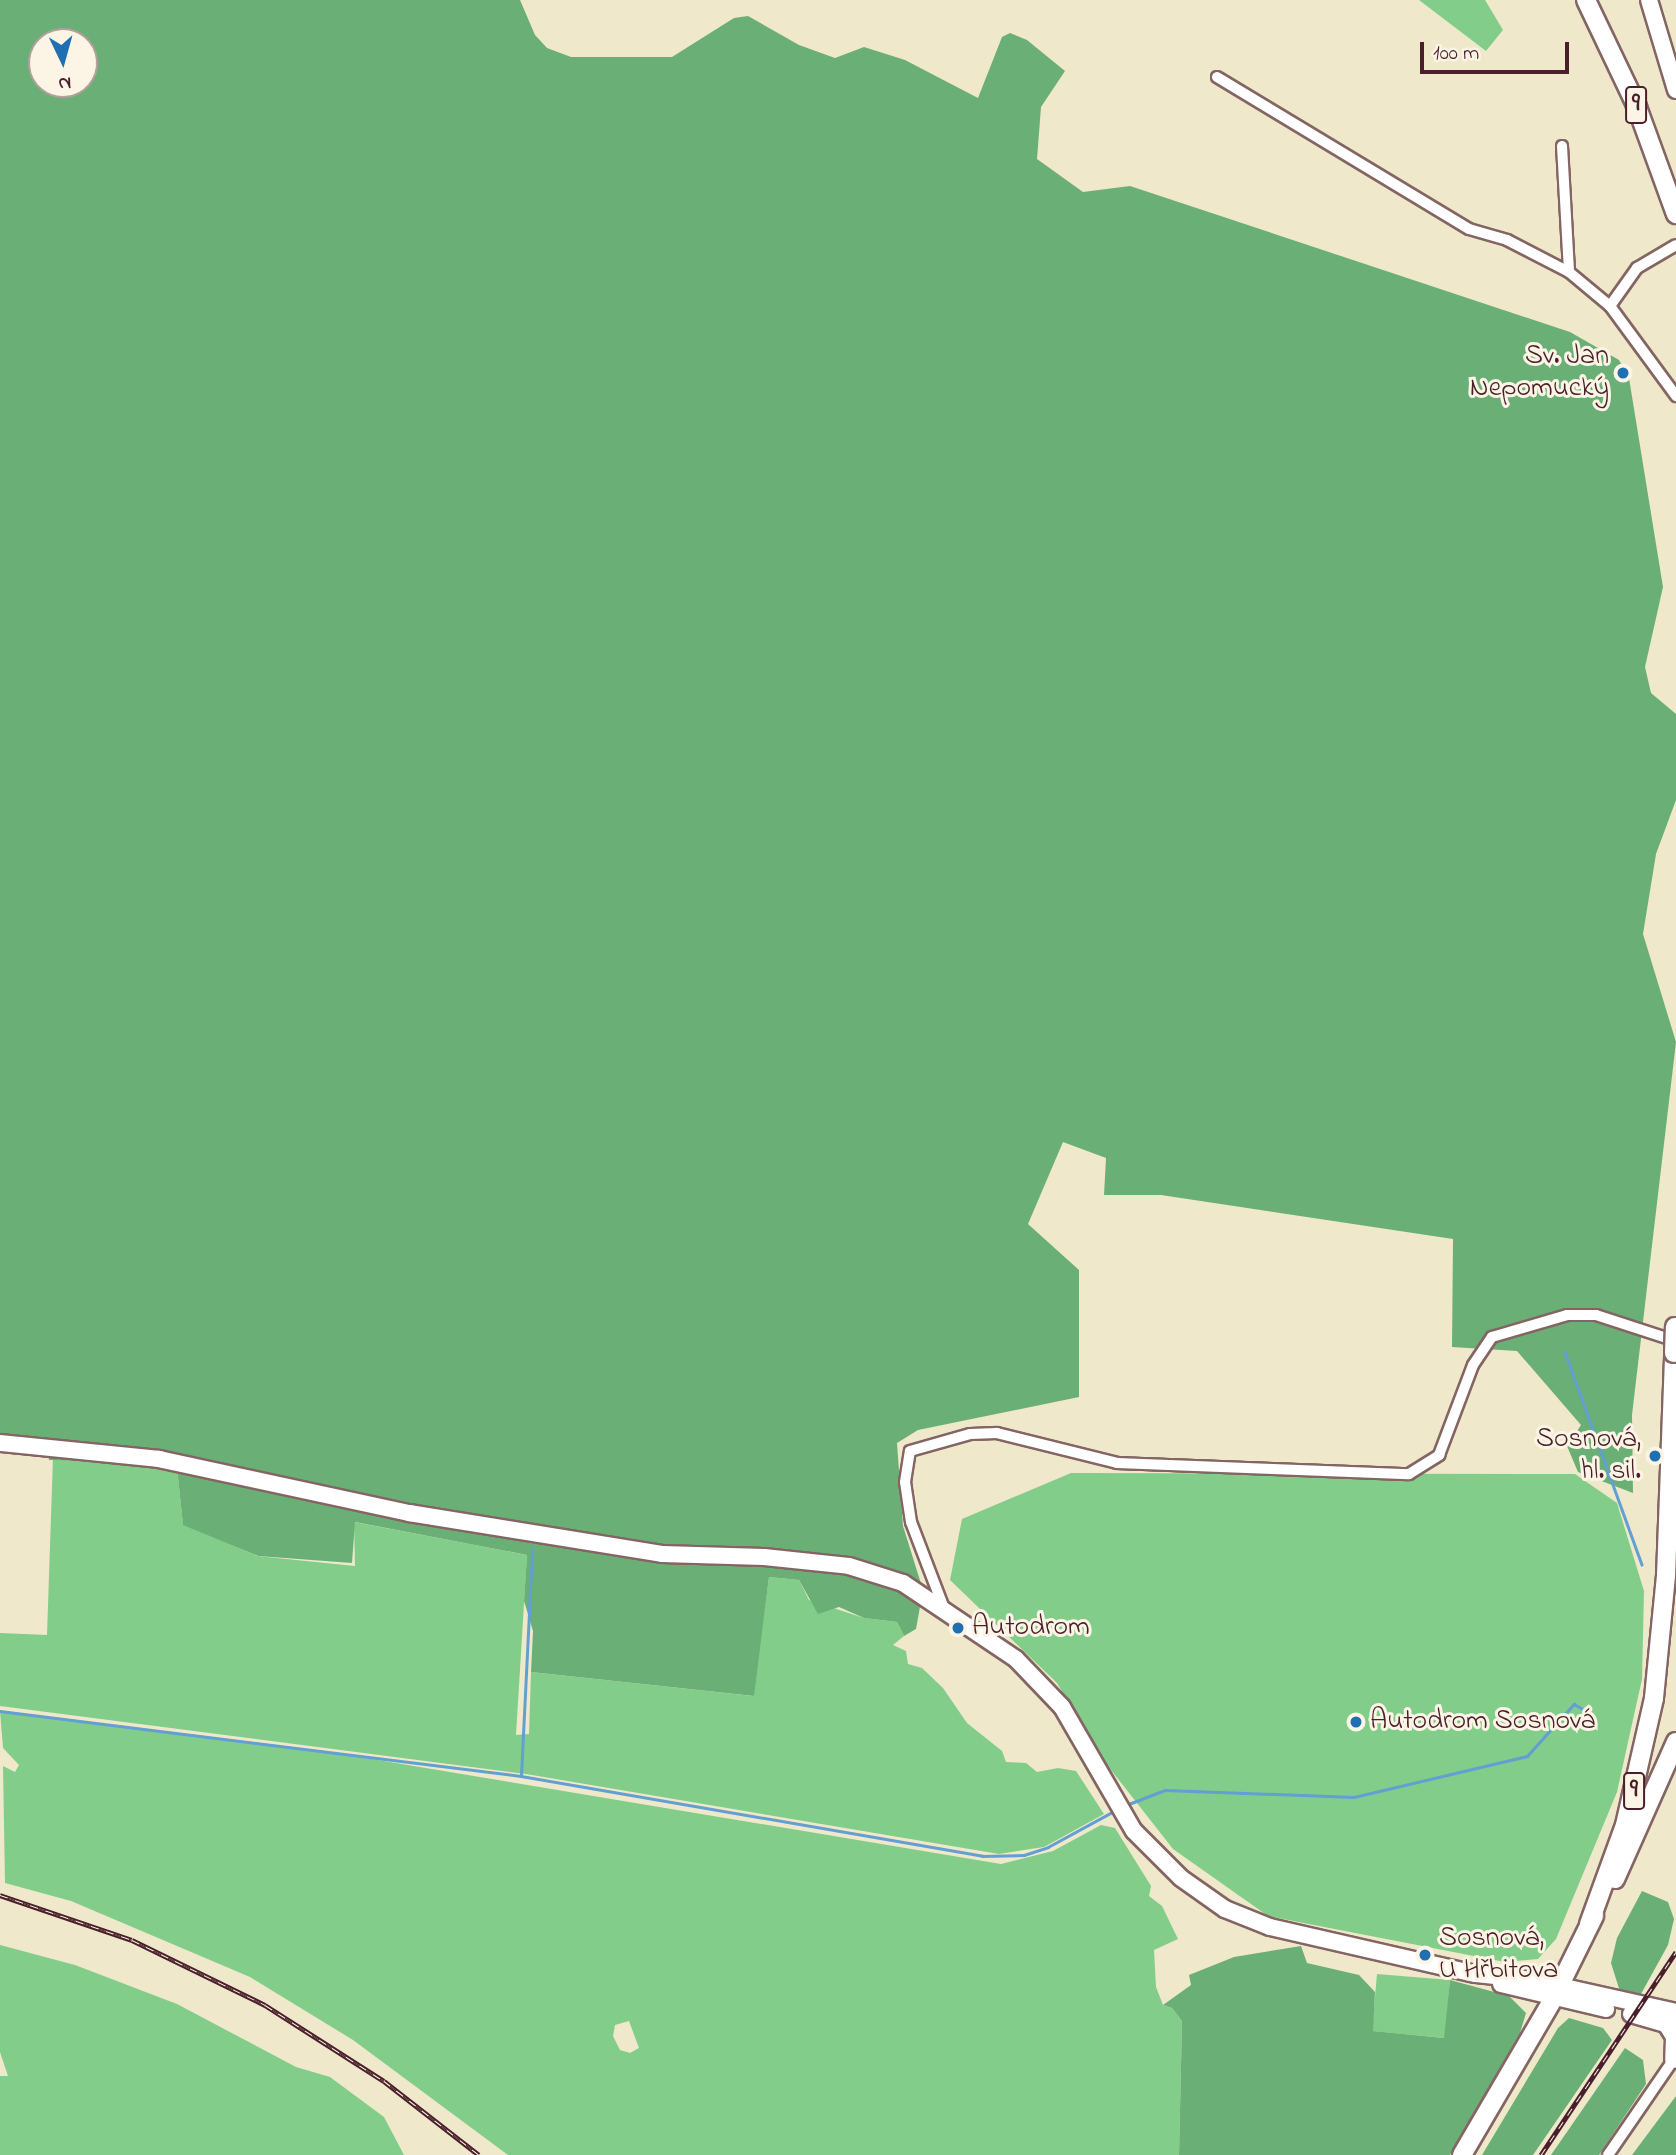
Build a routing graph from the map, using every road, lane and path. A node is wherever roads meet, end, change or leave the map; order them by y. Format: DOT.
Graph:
graph roads {
  1 [pos="1586,0"];
  2 [pos="1649,0"];
  3 [pos="1217,77"];
  4 [pos="1676,90"];
  5 [pos="1562,146"];
  6 [pos="1676,214"];
  7 [pos="1676,245"];
  8 [pos="1569,272"];
  9 [pos="1610,306"];
  10 [pos="1676,396"];
  11 [pos="1675,1333"];
  12 [pos="0,1443"];
  13 [pos="945,1612"];
  14 [pos="1676,1742"];
  15 [pos="1590,1924"];
  16 [pos="1556,1993"];
  17 [pos="1673,2021"];
  18 [pos="1674,2058"];
  19 [pos="1462,2155"];
  20 [pos="1608,2155"];
  1 -- 6 [label="main road, 9"];
  2 -- 4 [label="street"];
  3 -- 8 [label="street"];
  5 -- 8 [label="street"];
  7 -- 9 [label="street"];
  8 -- 9 [label="street"];
  9 -- 10 [label="street"];
  11 -- 13 [label="street"];
  11 -- 15 [label="main road, 9"];
  12 -- 13 [label="street"];
  13 -- 16 [label="street"];
  14 -- 15 [label="main road, 9"];
  15 -- 16 [label="main road, 9"];
  16 -- 17 [label="street"];
  16 -- 19 [label="main road, 9"];
  17 -- 18 [label="street"];
  18 -- 20 [label="street"];
}
